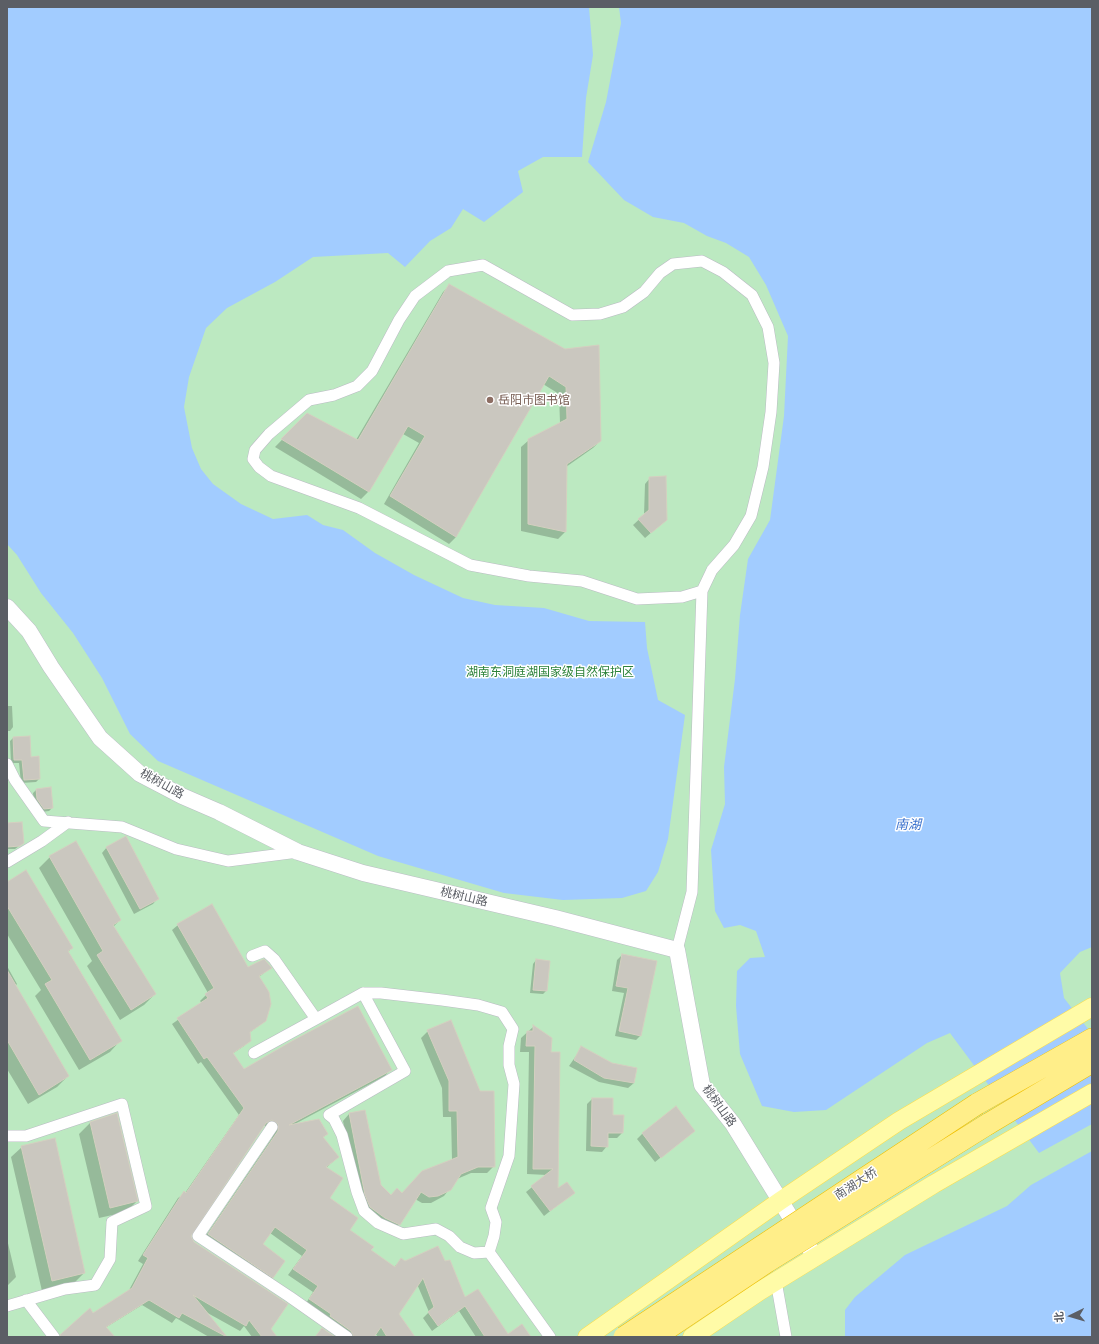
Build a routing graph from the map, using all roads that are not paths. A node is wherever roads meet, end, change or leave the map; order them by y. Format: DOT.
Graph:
graph roads {
  1 [pos="702,591"];
  2 [pos="7,607"];
  3 [pos="7,764"];
  4 [pos="68,822"];
  5 [pos="298,852"];
  6 [pos="7,862"];
  7 [pos="677,950"];
  8 [pos="252,956"];
  9 [pos="363,993"];
  10 [pos="1092,1007"];
  11 [pos="316,1019"];
  12 [pos="1092,1039"];
  13 [pos="254,1053"];
  14 [pos="1092,1062"];
  15 [pos="1092,1093"];
  16 [pos="272,1127"];
  17 [pos="7,1136"];
  18 [pos="780,1201"];
  19 [pos="740,1230"];
  20 [pos="488,1252"];
  21 [pos="815,1257"];
  22 [pos="776,1281"];
  23 [pos="26,1300"];
  24 [pos="7,1306"];
  25 [pos="54,1337"];
  26 [pos="347,1337"];
  27 [pos="550,1337"];
  28 [pos="587,1337"];
  29 [pos="624,1337"];
  30 [pos="655,1337"];
  31 [pos="692,1337"];
  32 [pos="786,1337"];
  1 -- 1 [label="street"];
  1 -- 7 [label="street"];
  2 -- 5 [label="street, 桃树山路"];
  3 -- 4 [label="street"];
  4 -- 5 [label="street"];
  4 -- 6 [label="street"];
  5 -- 7 [label="street, 桃树山路"];
  7 -- 18 [label="street, 桃树山路"];
  8 -- 11 [label="street"];
  9 -- 11 [label="street"];
  9 -- 20 [label="street"];
  9 -- 20 [label="street"];
  10 -- 18 [label="main road"];
  11 -- 13 [label="street"];
  12 -- 29 [label="highway, 南湖大桥, bridge"];
  14 -- 30 [label="highway, 南湖大桥, bridge"];
  15 -- 21 [label="main road"];
  16 -- 26 [label="street"];
  17 -- 23 [label="street"];
  18 -- 19 [label="main road"];
  18 -- 21 [label="street, 桃树山路"];
  19 -- 22 [label="main road"];
  19 -- 28 [label="main road"];
  20 -- 27 [label="street"];
  21 -- 22 [label="main road"];
  22 -- 31 [label="main road"];
  22 -- 32 [label="street"];
  23 -- 24 [label="street"];
  23 -- 25 [label="street"];
}
